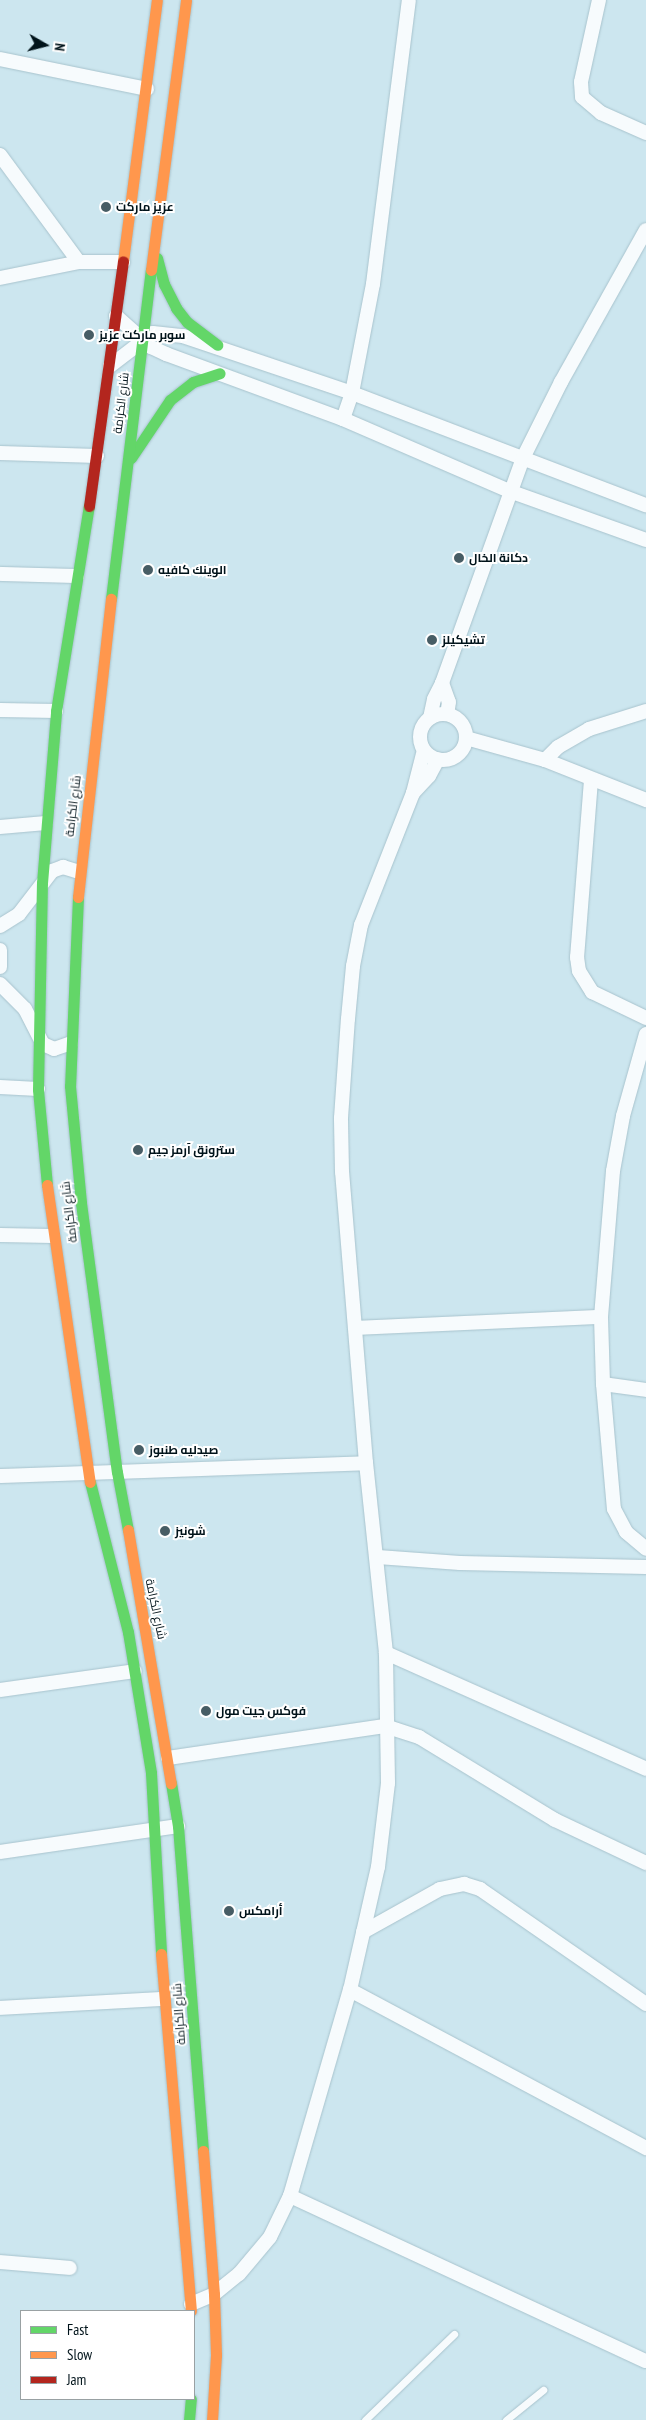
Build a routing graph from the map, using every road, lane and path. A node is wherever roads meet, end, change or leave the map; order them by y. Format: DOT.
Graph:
graph roads {
  1 [pos="157,0"];
  2 [pos="186,0"];
  3 [pos="409,0"];
  4 [pos="599,0"];
  5 [pos="0,59"];
  6 [pos="147,89"];
  7 [pos="646,133"];
  8 [pos="0,155"];
  9 [pos="646,230"];
  10 [pos="156,252"];
  11 [pos="79,262"];
  12 [pos="123,262"];
  13 [pos="0,278"];
  14 [pos="116,316"];
  15 [pos="142,339"];
  16 [pos="217,345"];
  17 [pos="110,366"];
  18 [pos="220,373"];
  19 [pos="352,393"];
  20 [pos="343,419"];
  21 [pos="0,453"];
  22 [pos="97,456"];
  23 [pos="524,458"];
  24 [pos="128,463"];
  25 [pos="512,492"];
  26 [pos="646,505"];
  27 [pos="646,540"];
  28 [pos="0,574"];
  29 [pos="77,576"];
  30 [pos="442,684"];
  31 [pos="0,710"];
  32 [pos="56,711"];
  33 [pos="646,711"];
  34 [pos="447,714"];
  35 [pos="430,718"];
  36 [pos="466,738"];
  37 [pos="424,750"];
  38 [pos="438,759"];
  39 [pos="545,760"];
  40 [pos="591,780"];
  41 [pos="412,793"];
  42 [pos="646,800"];
  43 [pos="46,823"];
  44 [pos="0,827"];
  45 [pos="80,872"];
  46 [pos="42,883"];
  47 [pos="0,926"];
  48 [pos="0,950"];
  49 [pos="0,967"];
  50 [pos="0,984"];
  51 [pos="646,1018"];
  52 [pos="37,1033"];
  53 [pos="646,1034"];
  54 [pos="70,1044"];
  55 [pos="0,1087"];
  56 [pos="38,1089"];
  57 [pos="0,1235"];
  58 [pos="52,1236"];
  59 [pos="601,1316"];
  60 [pos="356,1328"];
  61 [pos="603,1384"];
  62 [pos="646,1390"];
  63 [pos="366,1463"];
  64 [pos="117,1472"];
  65 [pos="88,1475"];
  66 [pos="0,1476"];
  67 [pos="646,1549"];
  68 [pos="378,1557"];
  69 [pos="646,1567"];
  70 [pos="386,1653"];
  71 [pos="135,1671"];
  72 [pos="0,1690"];
  73 [pos="385,1726"];
  74 [pos="168,1758"];
  75 [pos="646,1769"];
  76 [pos="178,1826"];
  77 [pos="154,1831"];
  78 [pos="0,1852"];
  79 [pos="646,1863"];
  80 [pos="363,1932"];
  81 [pos="350,1990"];
  82 [pos="163,2000"];
  83 [pos="646,2004"];
  84 [pos="0,2008"];
  85 [pos="646,2148"];
  86 [pos="290,2196"];
  87 [pos="0,2262"];
  88 [pos="70,2268"];
  89 [pos="214,2294"];
  90 [pos="191,2307"];
  91 [pos="454,2334"];
  92 [pos="646,2361"];
  93 [pos="543,2390"];
  94 [pos="191,2400"];
  95 [pos="189,2420"];
  96 [pos="212,2420"];
  97 [pos="365,2420"];
  98 [pos="506,2420"];
  1 -- 6 [label="street, شارع الكرامة"];
  2 -- 10 [label="street, شارع الكرامة"];
  3 -- 19 [label="street"];
  4 -- 7 [label="street"];
  5 -- 6 [label="street"];
  6 -- 12 [label="street, شارع الكرامة"];
  8 -- 11 [label="street"];
  9 -- 23 [label="street"];
  10 -- 15 [label="street, شارع الكرامة"];
  10 -- 16 [label="street"];
  11 -- 12 [label="street"];
  11 -- 13 [label="street"];
  12 -- 14 [label="street, شارع الكرامة"];
  14 -- 15 [label="street"];
  14 -- 17 [label="street, شارع الكرامة"];
  15 -- 16 [label="street"];
  15 -- 17 [label="street"];
  15 -- 18 [label="street"];
  15 -- 24 [label="street, شارع الكرامة"];
  16 -- 19 [label="street"];
  17 -- 22 [label="street, شارع الكرامة"];
  18 -- 20 [label="street"];
  18 -- 24 [label="street"];
  19 -- 20 [label="street"];
  19 -- 23 [label="street"];
  20 -- 25 [label="street"];
  21 -- 22 [label="street"];
  22 -- 29 [label="street, شارع الكرامة"];
  23 -- 25 [label="street"];
  23 -- 26 [label="street"];
  24 -- 45 [label="street, شارع الكرامة"];
  25 -- 27 [label="street"];
  25 -- 30 [label="street"];
  28 -- 29 [label="street"];
  29 -- 32 [label="street, شارع الكرامة"];
  30 -- 34 [label="street"];
  30 -- 35 [label="street"];
  31 -- 32 [label="street"];
  32 -- 43 [label="street, شارع الكرامة"];
  33 -- 39 [label="street"];
  34 -- 35 [label="street"];
  34 -- 36 [label="street"];
  35 -- 37 [label="street"];
  36 -- 38 [label="street"];
  36 -- 39 [label="street"];
  37 -- 38 [label="street"];
  37 -- 41 [label="street"];
  38 -- 41 [label="street"];
  39 -- 40 [label="street"];
  40 -- 42 [label="street"];
  40 -- 51 [label="street"];
  41 -- 60 [label="street"];
  43 -- 44 [label="street"];
  43 -- 46 [label="street, شارع الكرامة"];
  45 -- 46 [label="street"];
  45 -- 54 [label="street, شارع الكرامة"];
  46 -- 47 [label="street"];
  46 -- 52 [label="street, شارع الكرامة"];
  48 -- 49 [label="street"];
  50 -- 52 [label="street"];
  52 -- 54 [label="street"];
  52 -- 56 [label="street, شارع الكرامة"];
  53 -- 59 [label="street"];
  54 -- 64 [label="street, شارع الكرامة"];
  55 -- 56 [label="street"];
  56 -- 58 [label="street, شارع الكرامة"];
  57 -- 58 [label="street"];
  58 -- 65 [label="street, شارع الكرامة"];
  59 -- 60 [label="street"];
  59 -- 61 [label="street"];
  60 -- 63 [label="street"];
  61 -- 62 [label="street"];
  61 -- 67 [label="street"];
  63 -- 64 [label="street"];
  63 -- 68 [label="street"];
  64 -- 65 [label="street"];
  64 -- 74 [label="street, شارع الكرامة"];
  65 -- 66 [label="street"];
  65 -- 71 [label="street, شارع الكرامة"];
  68 -- 69 [label="street"];
  68 -- 70 [label="street"];
  70 -- 73 [label="street"];
  70 -- 75 [label="street"];
  71 -- 72 [label="street"];
  71 -- 77 [label="street, شارع الكرامة"];
  73 -- 74 [label="street"];
  73 -- 79 [label="street"];
  73 -- 80 [label="street"];
  74 -- 76 [label="street, شارع الكرامة"];
  76 -- 77 [label="street"];
  76 -- 89 [label="street, شارع الكرامة"];
  77 -- 78 [label="street"];
  77 -- 82 [label="street, شارع الكرامة"];
  80 -- 81 [label="street"];
  80 -- 83 [label="street"];
  81 -- 85 [label="street"];
  81 -- 86 [label="street"];
  82 -- 84 [label="street"];
  82 -- 90 [label="street, شارع الكرامة"];
  86 -- 89 [label="street"];
  86 -- 92 [label="street"];
  87 -- 88 [label="street"];
  89 -- 90 [label="street"];
  89 -- 96 [label="street, شارع الكرامة"];
  91 -- 97 [label="lane"];
  93 -- 98 [label="lane"];
  94 -- 95 [label="street"];
}
